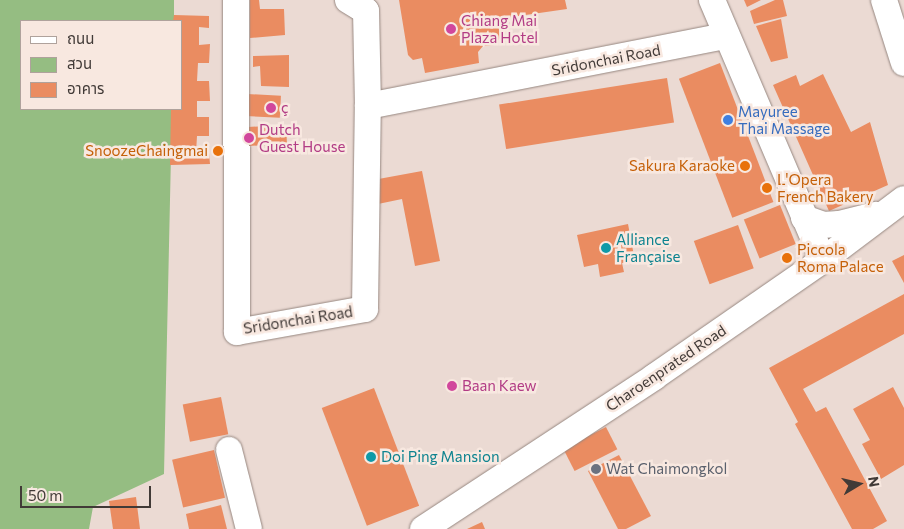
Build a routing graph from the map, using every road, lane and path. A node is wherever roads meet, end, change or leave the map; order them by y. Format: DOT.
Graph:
graph roads {
  1 [pos="236,0"];
  2 [pos="348,0"];
  3 [pos="712,0"];
  4 [pos="884,0"];
  5 [pos="726,36"];
  6 [pos="904,63"];
  7 [pos="368,106"];
  8 [pos="894,206"];
  9 [pos="804,218"];
  10 [pos="823,260"];
  11 [pos="229,450"];
  12 [pos="249,529"];
  13 [pos="423,529"];
  1 -- 7 [label="street, Sridonchai Road"];
  2 -- 7 [label="street, Sridonchai Road"];
  3 -- 5 [label="street"];
  4 -- 6 [label="street"];
  5 -- 7 [label="street, Sridonchai Road"];
  5 -- 9 [label="street"];
  8 -- 9 [label="street"];
  8 -- 10 [label="street, Charoenprated Road"];
  9 -- 10 [label="street"];
  10 -- 13 [label="street, Charoenprated Road"];
  11 -- 12 [label="street"];
}
